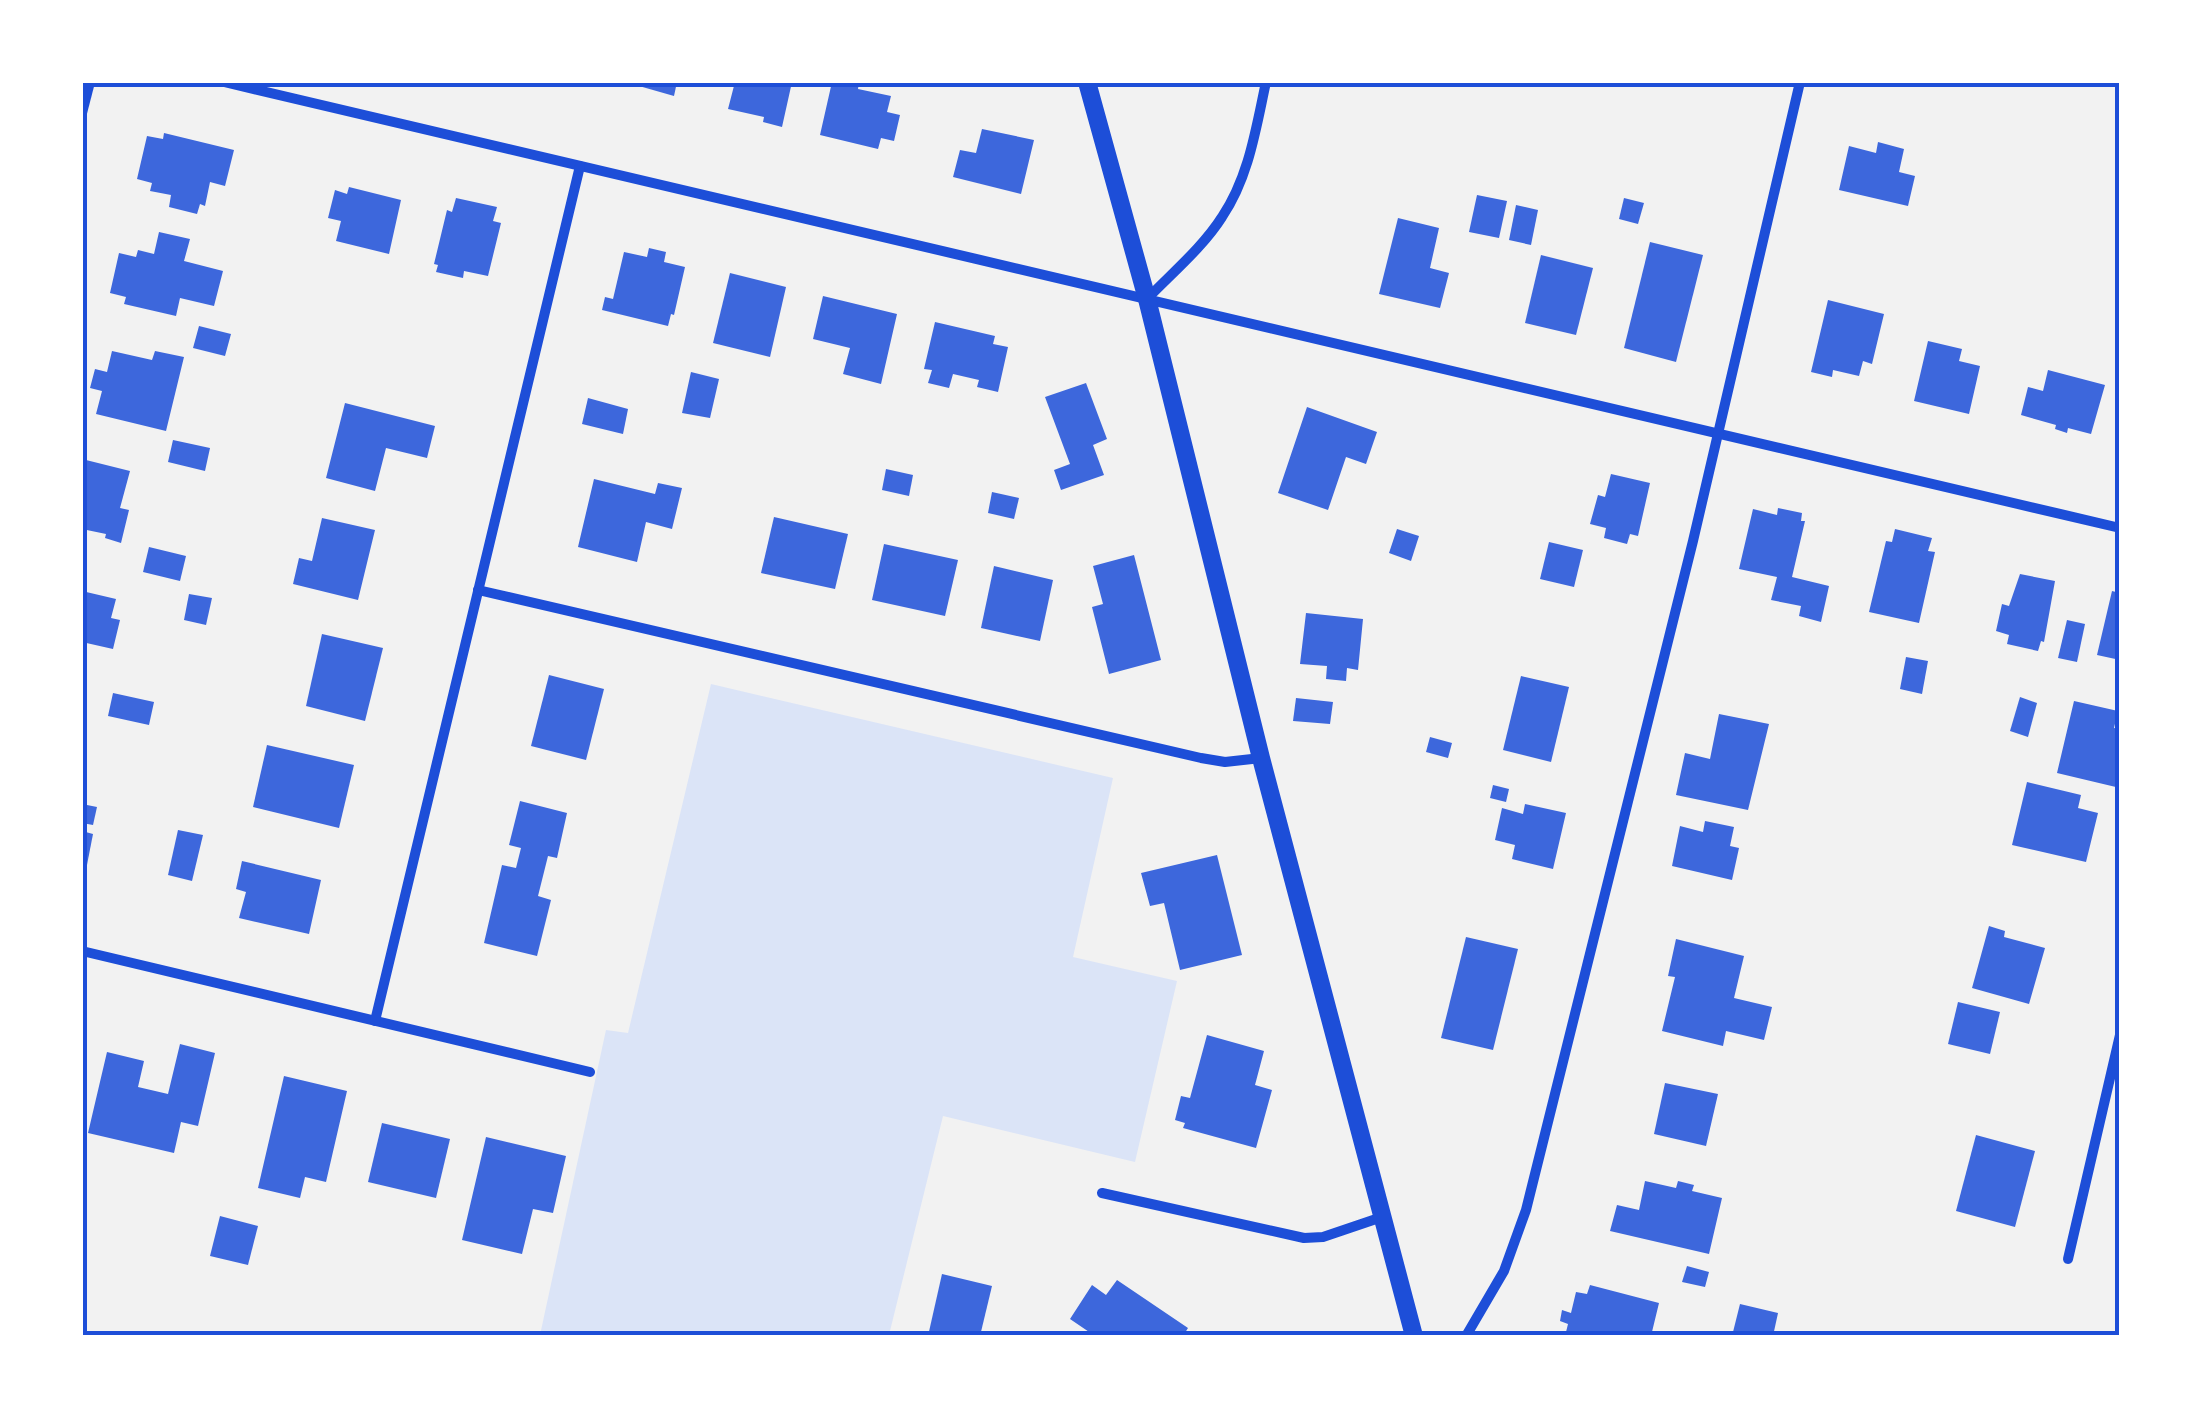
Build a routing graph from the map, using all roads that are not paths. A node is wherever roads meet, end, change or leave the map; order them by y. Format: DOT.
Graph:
graph roads {
  1 [pos="90,82"];
  2 [pos="224,82"];
  3 [pos="1087,82"];
  4 [pos="1266,82"];
  5 [pos="1800,82"];
  6 [pos="82,112"];
  7 [pos="580,166"];
  8 [pos="1148,299"];
  9 [pos="1718,432"];
  10 [pos="2120,528"];
  11 [pos="478,590"];
  12 [pos="1261,758"];
  13 [pos="82,951"];
  14 [pos="375,1021"];
  15 [pos="2120,1034"];
  16 [pos="590,1072"];
  17 [pos="1102,1193"];
  18 [pos="1382,1216"];
  19 [pos="2068,1259"];
  20 [pos="1414,1336"];
  21 [pos="1466,1336"];
  1 -- 6 [label="street"];
  2 -- 7 [label="street"];
  3 -- 8 [label="street"];
  4 -- 8 [label="street"];
  5 -- 9 [label="street"];
  7 -- 8 [label="street"];
  7 -- 11 [label="street"];
  8 -- 9 [label="street"];
  8 -- 12 [label="street"];
  9 -- 10 [label="street"];
  9 -- 21 [label="street"];
  11 -- 12 [label="street"];
  11 -- 14 [label="street"];
  12 -- 18 [label="street"];
  13 -- 14 [label="street"];
  14 -- 16 [label="street"];
  15 -- 19 [label="street"];
  17 -- 18 [label="street"];
  18 -- 20 [label="street"];
}
